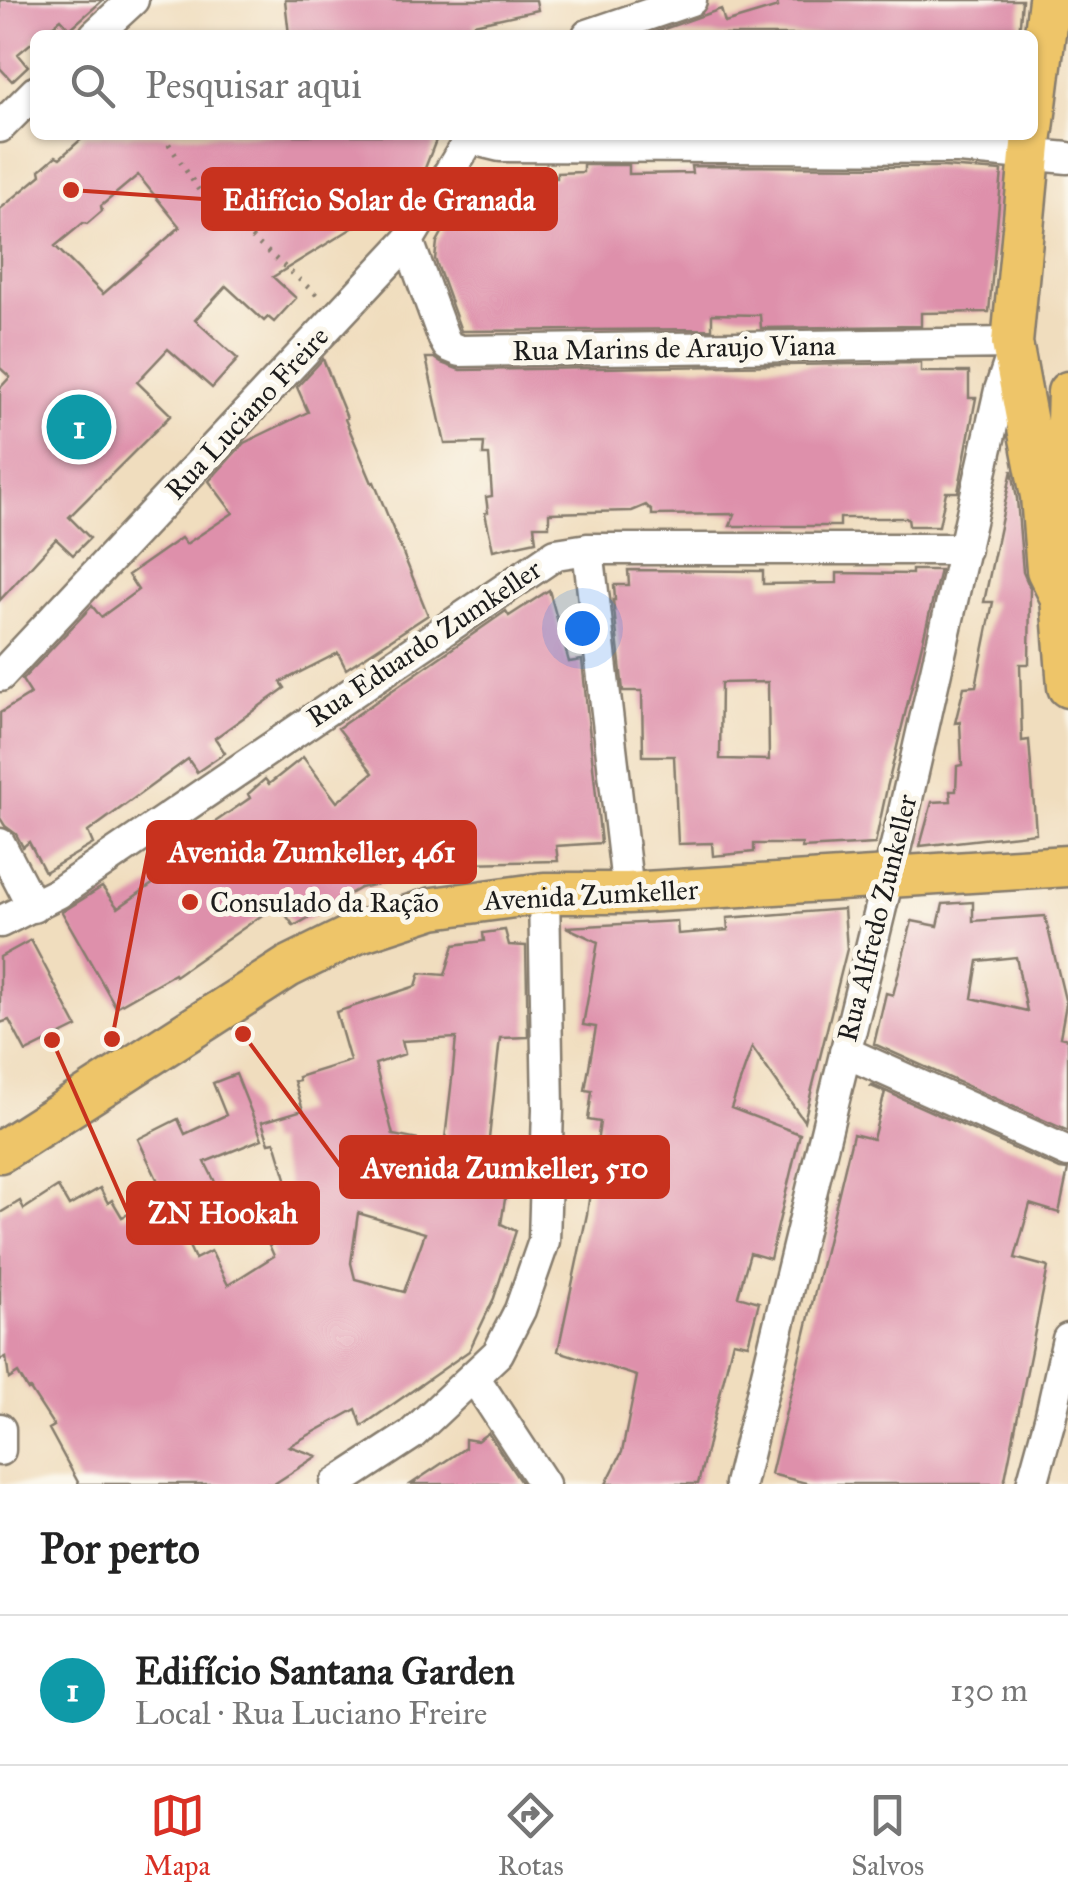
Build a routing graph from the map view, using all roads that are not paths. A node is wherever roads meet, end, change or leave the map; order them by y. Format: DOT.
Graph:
graph roads {
  1 [pos="691,0"];
  2 [pos="1049,0"];
  3 [pos="129,15"];
  4 [pos="104,30"];
  5 [pos="603,30"];
  6 [pos="30,97"];
  7 [pos="0,126"];
  8 [pos="470,140"];
  9 [pos="481,140"];
  10 [pos="1041,144"];
  11 [pos="408,242"];
  12 [pos="1013,348"];
  13 [pos="1068,392"];
  14 [pos="965,549"];
  15 [pos="588,550"];
  16 [pos="1061,598"];
  17 [pos="0,676"];
  18 [pos="1068,687"];
  19 [pos="0,844"];
  20 [pos="1068,866"];
  21 [pos="886,877"];
  22 [pos="544,893"];
  23 [pos="628,893"];
  24 [pos="34,907"];
  25 [pos="0,922"];
  26 [pos="844,1052"];
  27 [pos="0,1152"];
  28 [pos="1068,1152"];
  29 [pos="1068,1338"];
  30 [pos="474,1377"];
  31 [pos="0,1428"];
  32 [pos="0,1450"];
  33 [pos="336,1484"];
  34 [pos="544,1484"];
  35 [pos="740,1484"];
  36 [pos="1032,1484"];
  1 -- 5 [label="street"];
  2 -- 10 [label="main road"];
  3 -- 4 [label="street"];
  6 -- 7 [label="street"];
  8 -- 11 [label="street, Rua Luciano Freire"];
  9 -- 10 [label="street"];
  10 -- 12 [label="main road"];
  11 -- 12 [label="street, Rua Marins de Araujo Viana"];
  11 -- 17 [label="street, Rua Luciano Freire"];
  12 -- 14 [label="street, Rua Alfredo Zunkeller"];
  12 -- 16 [label="main road"];
  13 -- 16 [label="main road"];
  14 -- 15 [label="street, Rua Eduardo Zumkeller"];
  14 -- 21 [label="street, Rua Alfredo Zunkeller"];
  15 -- 23 [label="street"];
  15 -- 24 [label="street, Rua Eduardo Zumkeller"];
  16 -- 18 [label="main road"];
  19 -- 24 [label="street"];
  20 -- 21 [label="main road, Avenida Zumkeller"];
  21 -- 23 [label="main road, Avenida Zumkeller"];
  21 -- 26 [label="street, Rua Alfredo Zunkeller"];
  22 -- 23 [label="main road, Avenida Zumkeller"];
  22 -- 27 [label="main road, Avenida Zumkeller"];
  22 -- 30 [label="street"];
  24 -- 25 [label="street, Rua Eduardo Zumkeller"];
  26 -- 28 [label="street"];
  26 -- 35 [label="street, Rua Alfredo Zunkeller"];
  29 -- 36 [label="street"];
  30 -- 33 [label="street"];
  30 -- 34 [label="street"];
  31 -- 32 [label="street"];
}
